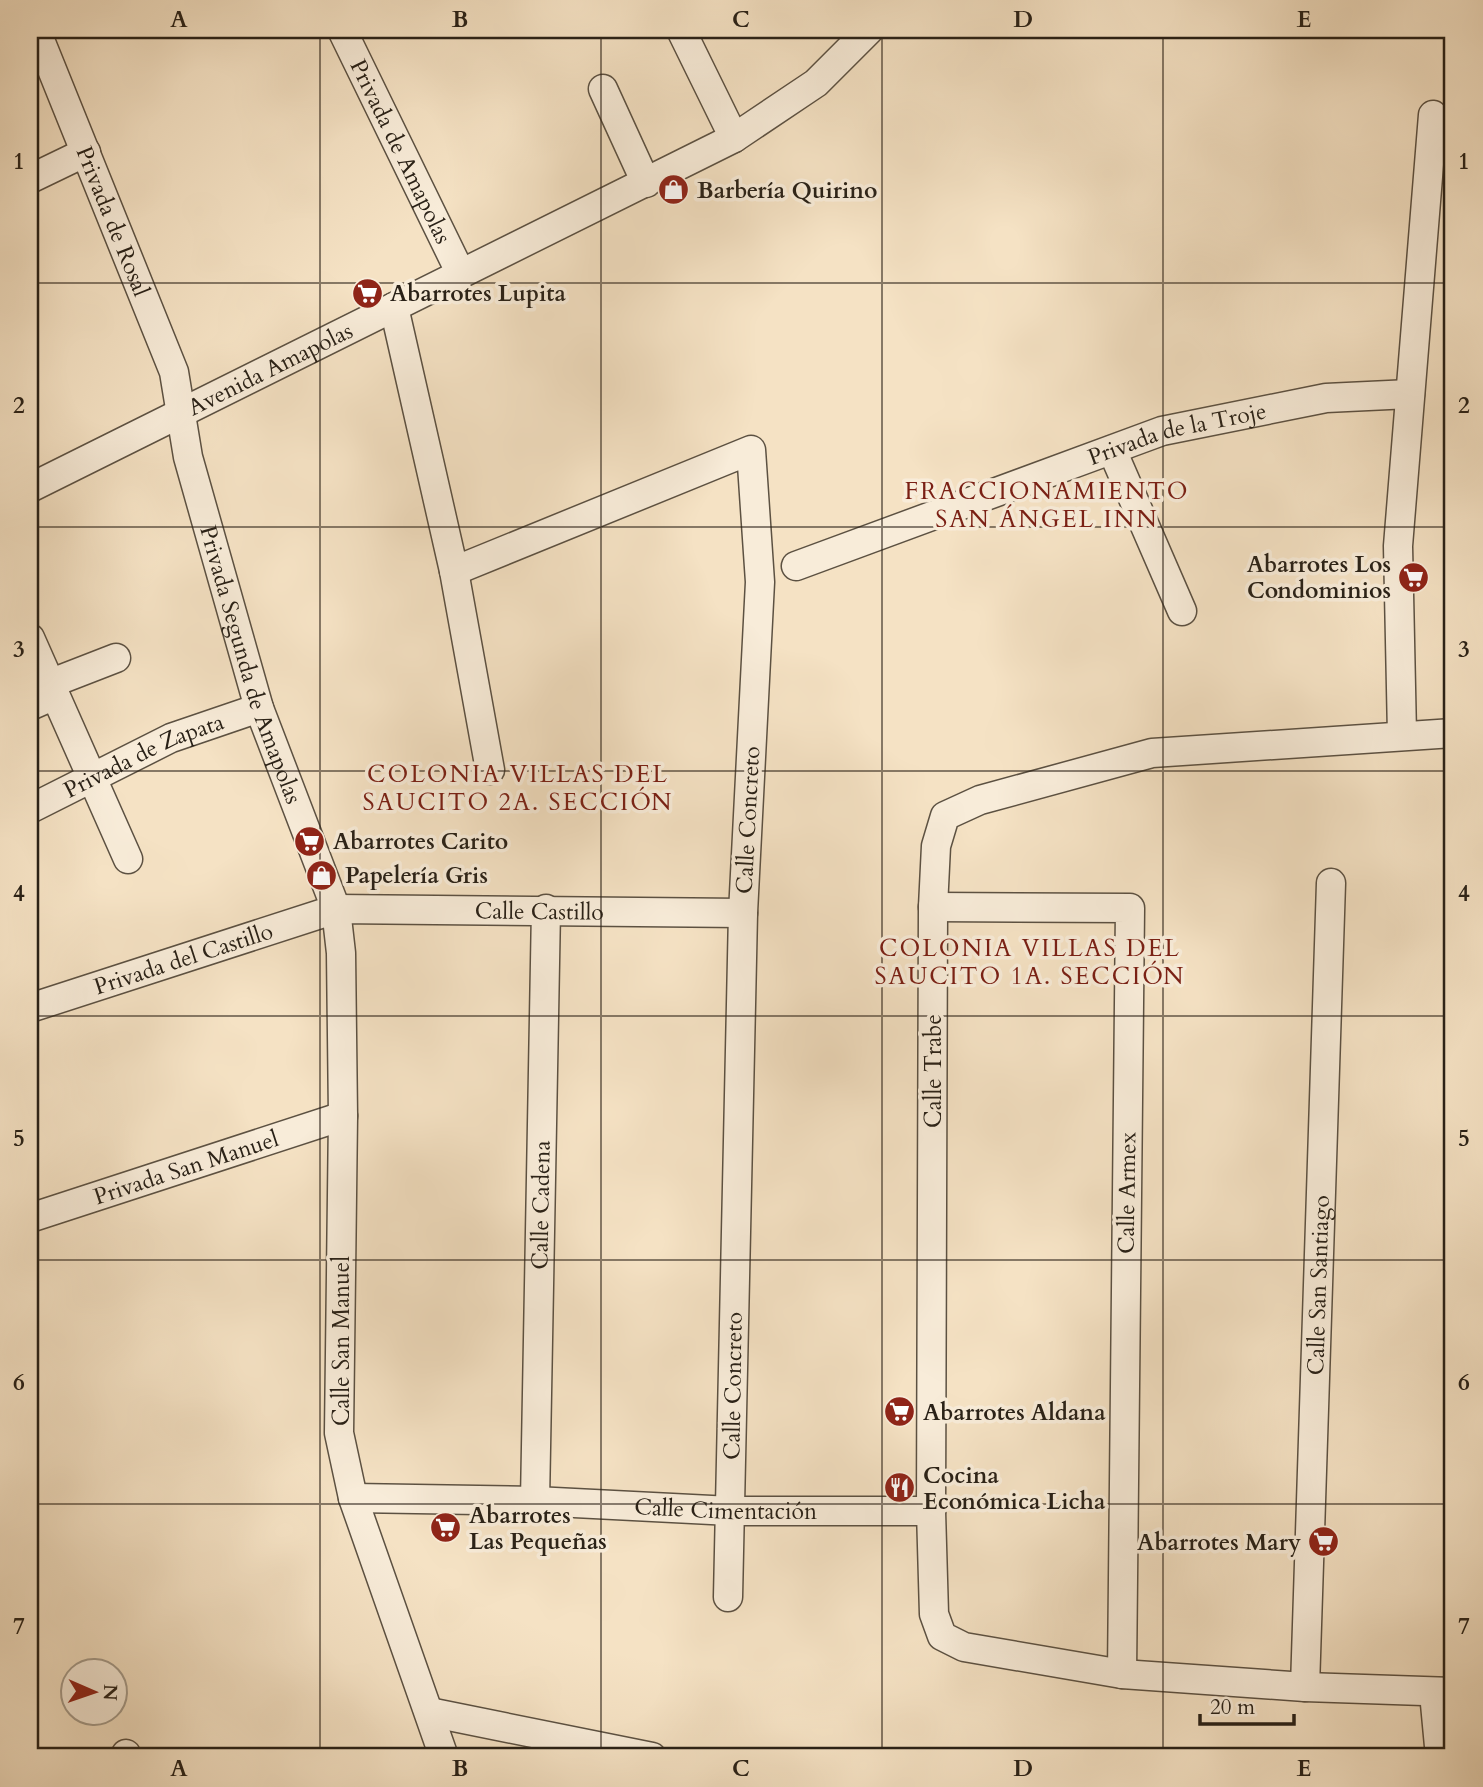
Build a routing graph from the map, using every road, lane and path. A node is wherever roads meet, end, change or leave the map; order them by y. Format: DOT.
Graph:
graph roads {
  1 [pos="36,30"];
  2 [pos="342,30"];
  3 [pos="681,30"];
  4 [pos="870,30"];
  5 [pos="603,89"];
  6 [pos="1433,115"];
  7 [pos="734,138"];
  8 [pos="86,152"];
  9 [pos="30,179"];
  10 [pos="646,183"];
  11 [pos="460,272"];
  12 [pos="394,307"];
  13 [pos="1410,394"];
  14 [pos="181,415"];
  15 [pos="1112,450"];
  16 [pos="30,488"];
  17 [pos="796,566"];
  18 [pos="454,571"];
  19 [pos="1182,611"];
  20 [pos="30,638"];
  21 [pos="116,658"];
  22 [pos="45,695"];
  23 [pos="259,708"];
  24 [pos="1453,733"];
  25 [pos="1402,735"];
  26 [pos="490,770"];
  27 [pos="91,776"];
  28 [pos="30,809"];
  29 [pos="128,859"];
  30 [pos="1331,883"];
  31 [pos="933,907"];
  32 [pos="336,909"];
  33 [pos="546,909"];
  34 [pos="743,914"];
  35 [pos="30,1008"];
  36 [pos="343,1116"];
  37 [pos="30,1218"];
  38 [pos="353,1498"];
  39 [pos="535,1501"];
  40 [pos="731,1511"];
  41 [pos="931,1511"];
  42 [pos="728,1597"];
  43 [pos="1122,1674"];
  44 [pos="1305,1687"];
  45 [pos="1444,1693"];
  46 [pos="429,1712"];
  47 [pos="444,1757"];
  48 [pos="652,1757"];
  49 [pos="1440,1757"];
  1 -- 8 [label="street, Privada de Rosal"];
  2 -- 11 [label="street, Privada de Amapolas"];
  3 -- 7 [label="street"];
  4 -- 7 [label="street, Avenida Amapolas"];
  5 -- 10 [label="street"];
  6 -- 13 [label="street"];
  7 -- 10 [label="street, Avenida Amapolas"];
  8 -- 9 [label="street"];
  8 -- 14 [label="street, Privada de Rosal"];
  10 -- 11 [label="street, Avenida Amapolas"];
  11 -- 12 [label="street, Avenida Amapolas"];
  12 -- 14 [label="street, Avenida Amapolas"];
  12 -- 18 [label="street"];
  13 -- 15 [label="street, Privada de la Troje"];
  13 -- 25 [label="street"];
  14 -- 16 [label="street, Avenida Amapolas"];
  14 -- 23 [label="street, Privada Segunda de Amapolas"];
  15 -- 17 [label="street, Privada de la Troje"];
  15 -- 19 [label="street"];
  18 -- 26 [label="street"];
  18 -- 34 [label="street, Calle Concreto"];
  20 -- 22 [label="street"];
  21 -- 22 [label="street"];
  22 -- 27 [label="street"];
  23 -- 27 [label="street, Privada de Zapata"];
  23 -- 32 [label="street, Privada Segunda de Amapolas"];
  24 -- 25 [label="street, Calle Trabe"];
  25 -- 31 [label="street, Calle Trabe"];
  27 -- 28 [label="street, Privada de Zapata"];
  27 -- 29 [label="street"];
  30 -- 44 [label="street, Calle San Santiago"];
  31 -- 41 [label="street, Calle Trabe"];
  31 -- 43 [label="street, Calle Armex"];
  32 -- 33 [label="street, Calle Castillo"];
  32 -- 35 [label="street, Privada del Castillo"];
  32 -- 36 [label="street, Calle San Manuel"];
  33 -- 34 [label="street, Calle Castillo"];
  33 -- 39 [label="street, Calle Cadena"];
  34 -- 40 [label="street, Calle Concreto"];
  36 -- 37 [label="street, Privada San Manuel"];
  36 -- 38 [label="street, Calle San Manuel"];
  38 -- 39 [label="street, Calle Cimentación"];
  38 -- 46 [label="street, Calle San Manuel"];
  39 -- 40 [label="street, Calle Cimentación"];
  40 -- 41 [label="street, Calle Cimentación"];
  40 -- 42 [label="street, Calle Concreto"];
  41 -- 43 [label="street, Calle Trabe"];
  43 -- 44 [label="street"];
  44 -- 45 [label="street"];
  45 -- 49 [label="street"];
  46 -- 47 [label="street, Calle San Manuel"];
  46 -- 48 [label="street"];
}
